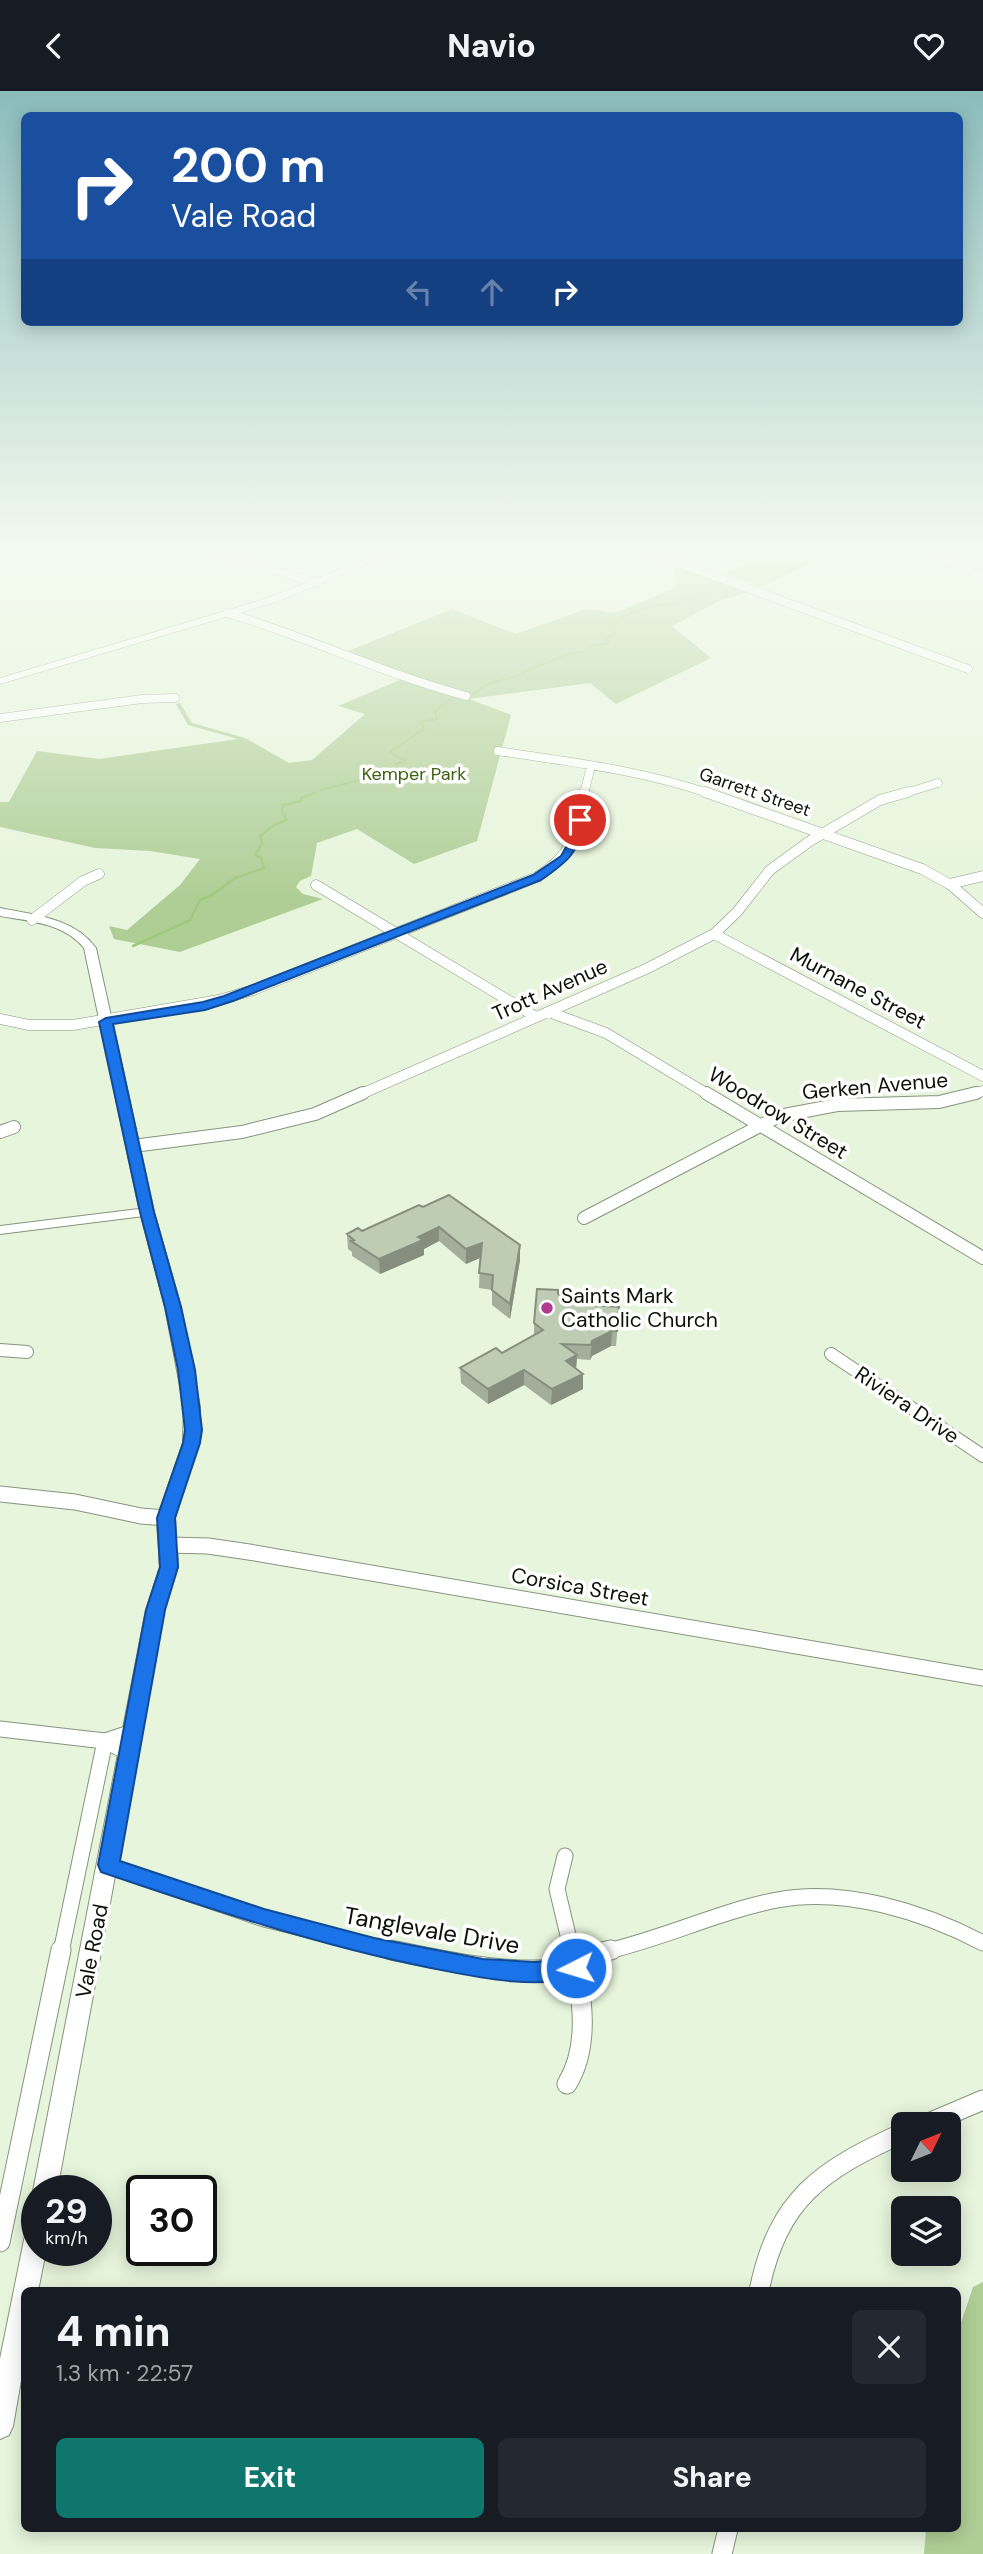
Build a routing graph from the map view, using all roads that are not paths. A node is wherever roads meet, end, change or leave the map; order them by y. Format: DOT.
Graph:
graph roads {
  1 [pos="40,669"];
  2 [pos="385,669"];
  3 [pos="0,681"];
  4 [pos="466,695"];
  5 [pos="175,698"];
  6 [pos="0,718"];
  7 [pos="498,751"];
  8 [pos="591,766"];
  9 [pos="938,783"];
  10 [pos="824,833"];
  11 [pos="99,874"];
  12 [pos="983,876"];
  13 [pos="949,884"];
  14 [pos="316,885"];
  15 [pos="0,912"];
  16 [pos="983,913"];
  17 [pos="32,920"];
  18 [pos="396,933"];
  19 [pos="714,934"];
  20 [pos="549,1012"];
  21 [pos="536,1017"];
  22 [pos="0,1019"];
  23 [pos="106,1022"];
  24 [pos="983,1076"];
  25 [pos="983,1091"];
  26 [pos="761,1125"];
  27 [pos="13,1127"];
  28 [pos="0,1132"];
  29 [pos="133,1146"];
  30 [pos="147,1212"];
  31 [pos="584,1218"];
  32 [pos="0,1230"];
  33 [pos="983,1258"];
  34 [pos="0,1350"];
  35 [pos="27,1352"];
  36 [pos="831,1354"];
  37 [pos="983,1456"];
  38 [pos="0,1494"];
  39 [pos="166,1518"];
  40 [pos="169,1545"];
  41 [pos="983,1678"];
  42 [pos="0,1729"];
  43 [pos="132,1732"];
  44 [pos="105,1741"];
  45 [pos="129,1752"];
  46 [pos="565,1856"];
  47 [pos="108,1865"];
  48 [pos="983,1944"];
  49 [pos="575,1963"];
  50 [pos="567,2084"];
  51 [pos="983,2100"];
  52 [pos="955,2112"];
  53 [pos="891,2139"];
  54 [pos="48,2175"];
  55 [pos="0,2242"];
  56 [pos="31,2266"];
  57 [pos="27,2287"];
  58 [pos="760,2287"];
  59 [pos="21,2315"];
  60 [pos="0,2426"];
  61 [pos="727,2532"];
  62 [pos="722,2554"];
  1 -- 3 [label="main road"];
  2 -- 4 [label="street"];
  5 -- 6 [label="street"];
  7 -- 8 [label="street, Garrett Street"];
  8 -- 10 [label="street, Garrett Street"];
  8 -- 18 [label="street"];
  9 -- 10 [label="street, Trott Avenue"];
  10 -- 13 [label="street, Garrett Street"];
  10 -- 19 [label="street, Trott Avenue"];
  11 -- 17 [label="street"];
  12 -- 13 [label="street"];
  13 -- 16 [label="street, Garrett Street"];
  14 -- 18 [label="street"];
  15 -- 17 [label="main road, Vale Road"];
  17 -- 23 [label="main road, Vale Road"];
  18 -- 21 [label="street"];
  18 -- 23 [label="street"];
  19 -- 20 [label="street, Trott Avenue"];
  19 -- 24 [label="street, Murnane Street"];
  20 -- 21 [label="street, Trott Avenue"];
  20 -- 26 [label="street, Woodrow Street"];
  21 -- 29 [label="street, Trott Avenue"];
  22 -- 23 [label="street"];
  23 -- 29 [label="main road, Vale Road"];
  25 -- 26 [label="street, Gerken Avenue"];
  26 -- 31 [label="street, Gerken Avenue"];
  26 -- 33 [label="street, Woodrow Street"];
  27 -- 28 [label="street"];
  29 -- 30 [label="main road, Vale Road"];
  30 -- 32 [label="street"];
  30 -- 39 [label="main road, Vale Road"];
  34 -- 35 [label="street"];
  36 -- 37 [label="street, Riviera Drive"];
  38 -- 39 [label="street"];
  39 -- 40 [label="main road, Vale Road"];
  40 -- 41 [label="street, Corsica Street"];
  40 -- 43 [label="main road, Vale Road"];
  42 -- 44 [label="street"];
  43 -- 44 [label="street"];
  43 -- 45 [label="main road, Vale Road"];
  44 -- 45 [label="street"];
  44 -- 55 [label="street"];
  45 -- 47 [label="main road, Vale Road"];
  46 -- 49 [label="street"];
  47 -- 49 [label="street, Tanglevale Drive"];
  47 -- 54 [label="main road, Vale Road"];
  48 -- 49 [label="street, Tanglevale Drive"];
  49 -- 50 [label="street"];
  51 -- 52 [label="street"];
  53 -- 58 [label="street"];
  56 -- 57 [label="main road"];
  59 -- 60 [label="main road"];
  61 -- 62 [label="street"];
}
